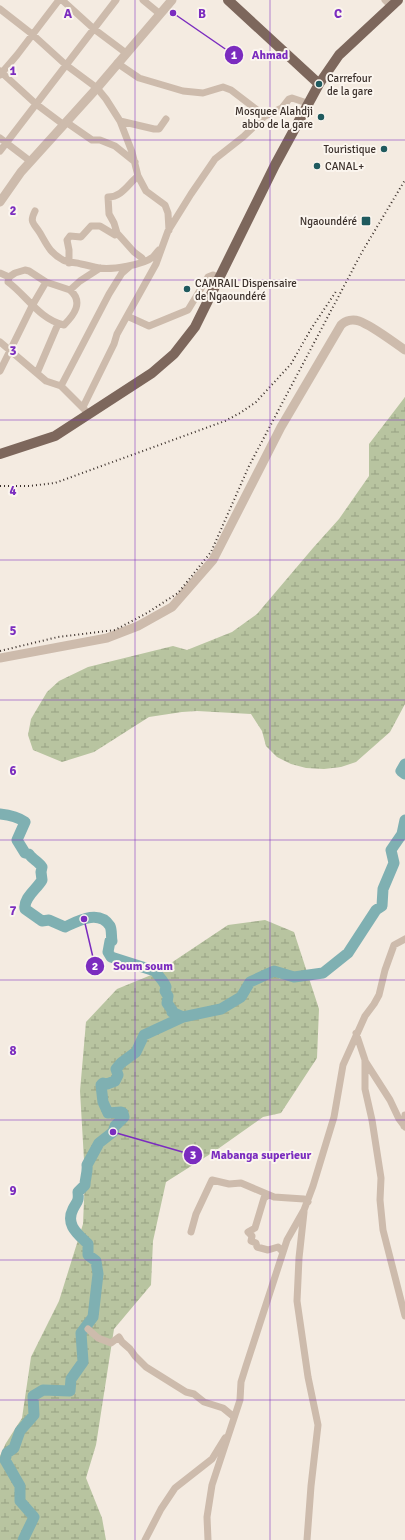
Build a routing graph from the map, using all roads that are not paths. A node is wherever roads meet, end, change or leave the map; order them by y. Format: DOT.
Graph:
graph roads {
  1 [pos="59,0"];
  2 [pos="62,0"];
  3 [pos="116,0"];
  4 [pos="143,0"];
  5 [pos="172,0"];
  6 [pos="228,0"];
  7 [pos="391,2"];
  8 [pos="0,9"];
  9 [pos="160,14"];
  10 [pos="94,28"];
  11 [pos="32,34"];
  12 [pos="126,53"];
  13 [pos="117,63"];
  14 [pos="66,65"];
  15 [pos="1,73"];
  16 [pos="319,84"];
  17 [pos="97,88"];
  18 [pos="307,103"];
  19 [pos="36,104"];
  20 [pos="265,116"];
  21 [pos="166,119"];
  22 [pos="120,121"];
  23 [pos="65,123"];
  24 [pos="0,138"];
  25 [pos="6,143"];
  26 [pos="0,150"];
  27 [pos="30,161"];
  28 [pos="134,162"];
  29 [pos="138,176"];
  30 [pos="1,197"];
  31 [pos="35,211"];
  32 [pos="168,231"];
  33 [pos="117,233"];
  34 [pos="163,246"];
  35 [pos="142,261"];
  36 [pos="69,263"];
  37 [pos="133,264"];
  38 [pos="156,264"];
  39 [pos="100,268"];
  40 [pos="0,273"];
  41 [pos="9,277"];
  42 [pos="219,278"];
  43 [pos="46,282"];
  44 [pos="70,290"];
  45 [pos="32,306"];
  46 [pos="127,316"];
  47 [pos="58,324"];
  48 [pos="0,342"];
  49 [pos="9,350"];
  50 [pos="405,350"];
  51 [pos="0,371"];
  52 [pos="37,373"];
  53 [pos="61,386"];
  54 [pos="86,412"];
  55 [pos="0,454"];
  56 [pos="0,658"];
  57 [pos="405,939"];
  58 [pos="356,1032"];
  59 [pos="365,1060"];
  60 [pos="405,1115"];
  61 [pos="405,1127"];
  62 [pos="267,1196"];
  63 [pos="308,1202"];
  64 [pos="304,1210"];
  65 [pos="191,1232"];
  66 [pos="283,1252"];
  67 [pos="405,1316"];
  68 [pos="88,1329"];
  69 [pos="234,1417"];
  70 [pos="228,1436"];
  71 [pos="145,1540"];
  72 [pos="208,1540"];
  73 [pos="307,1540"];
  1 -- 11 [label="street"];
  2 -- 10 [label="street"];
  3 -- 10 [label="street"];
  4 -- 9 [label="street"];
  5 -- 9 [label="street"];
  6 -- 16 [label="main road"];
  7 -- 16 [label="main road"];
  8 -- 11 [label="street"];
  9 -- 12 [label="street"];
  10 -- 12 [label="street"];
  10 -- 14 [label="street"];
  11 -- 14 [label="street"];
  11 -- 15 [label="street"];
  12 -- 13 [label="street"];
  13 -- 17 [label="street"];
  13 -- 20 [label="street"];
  14 -- 17 [label="street"];
  14 -- 19 [label="street"];
  15 -- 19 [label="street"];
  16 -- 18 [label="main road"];
  17 -- 22 [label="street"];
  17 -- 23 [label="street"];
  18 -- 20 [label="street"];
  18 -- 42 [label="main road"];
  19 -- 23 [label="street"];
  19 -- 25 [label="street"];
  20 -- 32 [label="street"];
  21 -- 22 [label="street"];
  22 -- 28 [label="street"];
  23 -- 27 [label="street"];
  23 -- 28 [label="street"];
  24 -- 25 [label="street"];
  25 -- 26 [label="street"];
  25 -- 27 [label="street"];
  27 -- 30 [label="street"];
  28 -- 29 [label="street"];
  29 -- 32 [label="street"];
  29 -- 33 [label="street"];
  31 -- 36 [label="street"];
  32 -- 34 [label="street"];
  33 -- 35 [label="street"];
  33 -- 36 [label="street"];
  34 -- 35 [label="street"];
  34 -- 38 [label="street"];
  35 -- 37 [label="street"];
  36 -- 39 [label="street"];
  37 -- 38 [label="street"];
  37 -- 39 [label="street"];
  37 -- 53 [label="street"];
  38 -- 46 [label="street"];
  39 -- 44 [label="street"];
  40 -- 41 [label="street"];
  41 -- 43 [label="street"];
  41 -- 45 [label="street"];
  42 -- 46 [label="street"];
  42 -- 54 [label="main road"];
  43 -- 44 [label="street"];
  43 -- 45 [label="street"];
  44 -- 47 [label="street"];
  45 -- 47 [label="street"];
  45 -- 49 [label="street"];
  46 -- 54 [label="street"];
  47 -- 52 [label="street"];
  48 -- 49 [label="street"];
  49 -- 51 [label="street"];
  49 -- 52 [label="street"];
  50 -- 56 [label="street"];
  52 -- 53 [label="street"];
  53 -- 54 [label="street"];
  54 -- 55 [label="main road"];
  57 -- 58 [label="street"];
  58 -- 59 [label="street"];
  58 -- 63 [label="street"];
  59 -- 61 [label="street"];
  59 -- 67 [label="street"];
  60 -- 61 [label="street"];
  62 -- 63 [label="street"];
  62 -- 65 [label="street"];
  62 -- 66 [label="street"];
  63 -- 64 [label="street"];
  64 -- 66 [label="street"];
  64 -- 73 [label="street"];
  66 -- 69 [label="street"];
  68 -- 69 [label="street"];
  69 -- 70 [label="street"];
  70 -- 71 [label="street"];
  70 -- 72 [label="street"];
}
